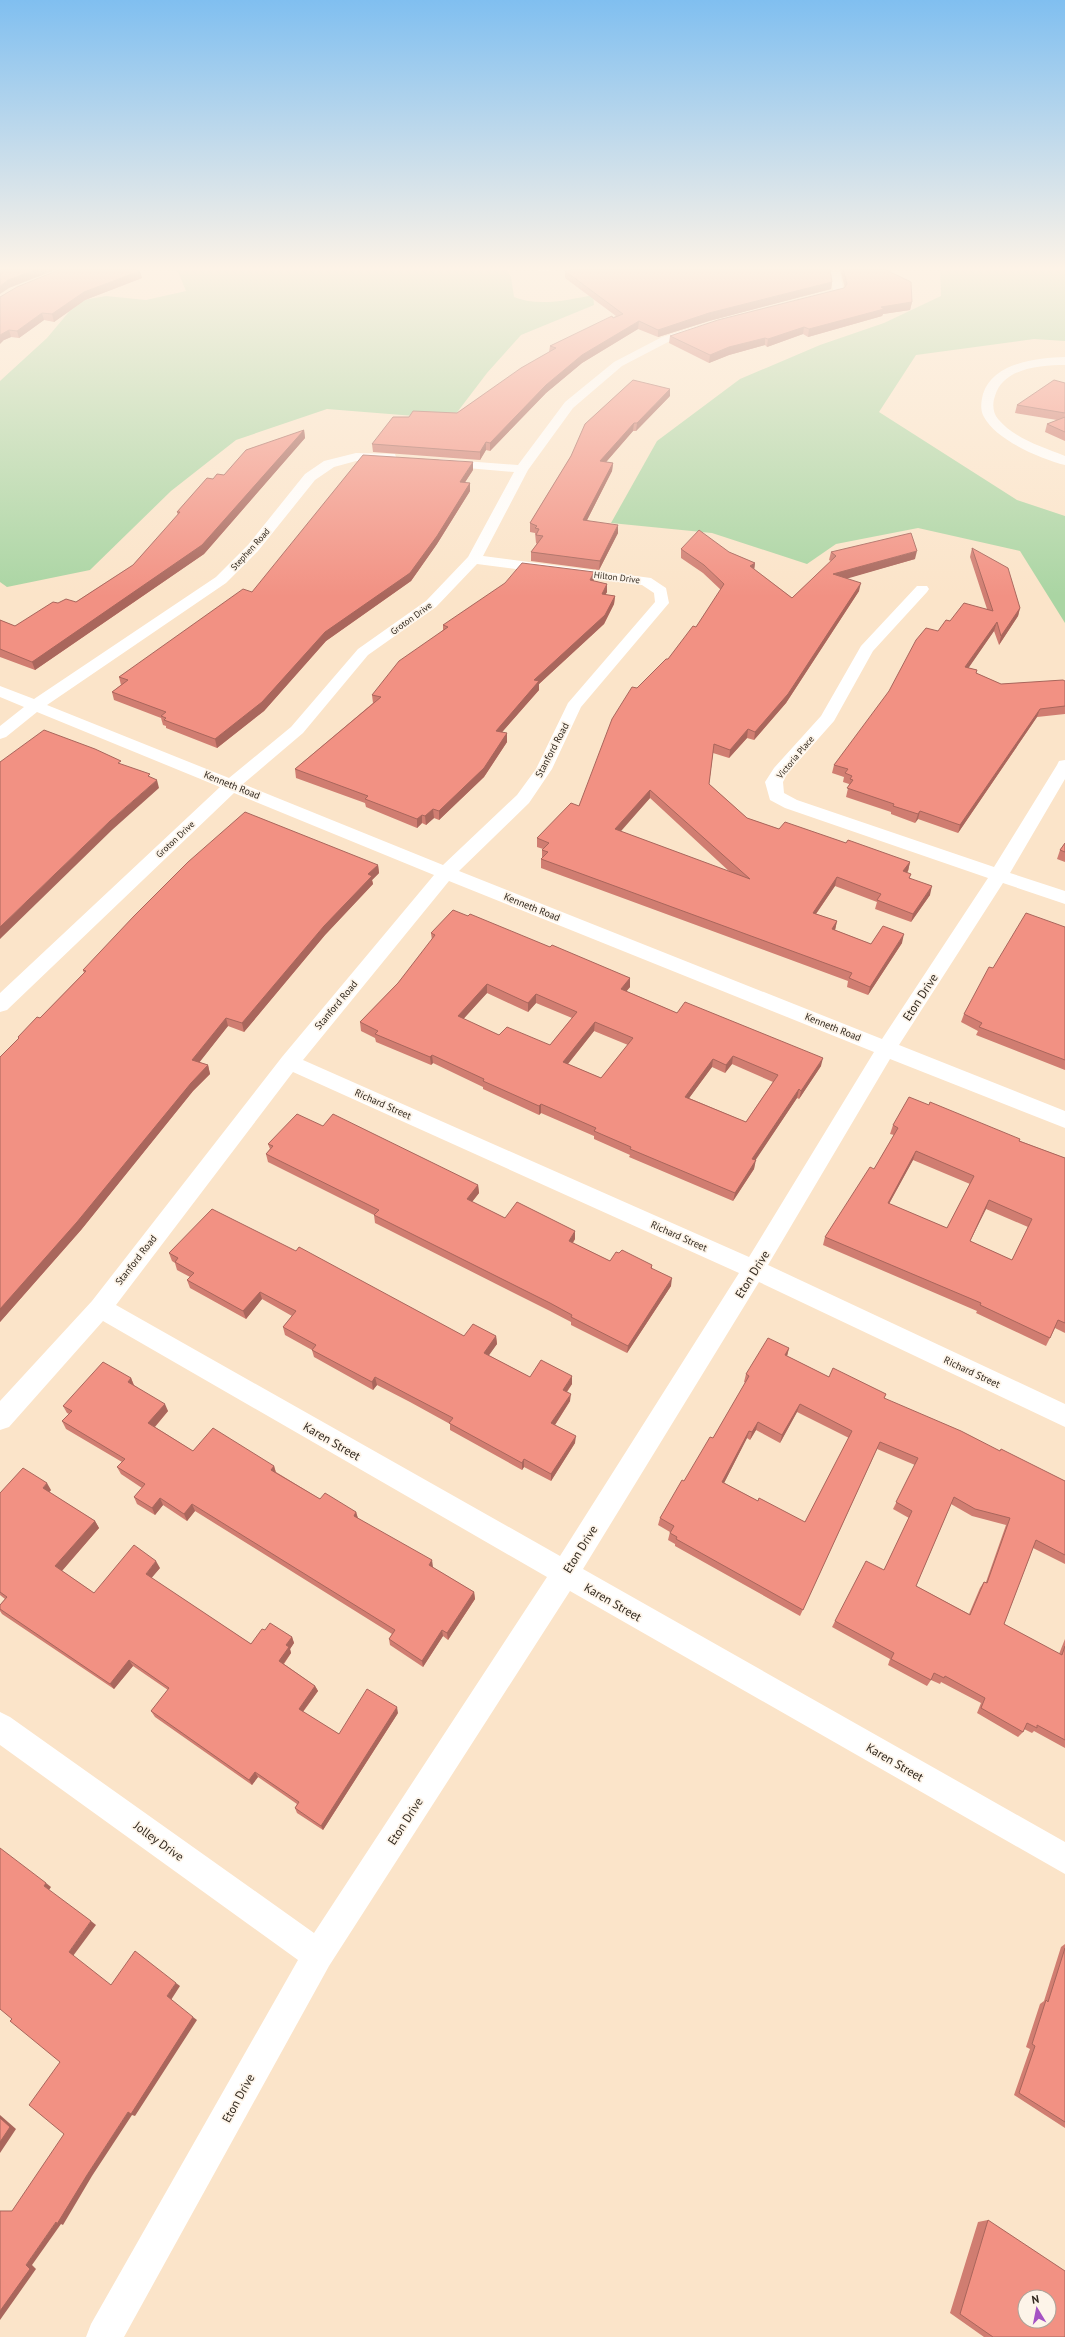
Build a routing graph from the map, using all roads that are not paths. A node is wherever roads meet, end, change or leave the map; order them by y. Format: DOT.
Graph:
graph roads {
  1 [pos="601,378"];
  2 [pos="1001,378"];
  3 [pos="404,458"];
  4 [pos="428,460"];
  5 [pos="1065,461"];
  6 [pos="522,470"];
  7 [pos="474,559"];
  8 [pos="922,589"];
  9 [pos="661,591"];
  10 [pos="0,691"];
  11 [pos="36,705"];
  12 [pos="0,734"];
  13 [pos="1065,765"];
  14 [pos="232,785"];
  15 [pos="446,873"];
  16 [pos="999,875"];
  17 [pos="1065,898"];
  18 [pos="0,1005"];
  19 [pos="887,1047"];
  20 [pos="289,1062"];
  21 [pos="1065,1120"];
  22 [pos="754,1269"];
  23 [pos="100,1308"];
  24 [pos="1065,1416"];
  25 [pos="0,1419"];
  26 [pos="564,1575"];
  27 [pos="0,1727"];
  28 [pos="1065,1859"];
  29 [pos="318,1955"];
  30 [pos="104,2337"];
  1 -- 6 [label="street, Groton Drive"];
  2 -- 5 [label="street"];
  3 -- 11 [label="street, Stephen Road"];
  4 -- 6 [label="street"];
  6 -- 7 [label="street, Groton Drive"];
  7 -- 9 [label="street, Hilton Drive"];
  7 -- 14 [label="street, Groton Drive"];
  8 -- 16 [label="street, Victoria Place"];
  9 -- 15 [label="street, Stanford Road"];
  10 -- 11 [label="street, Kenneth Road"];
  11 -- 12 [label="street, Stephen Road"];
  11 -- 14 [label="street, Kenneth Road"];
  13 -- 16 [label="street, Eton Drive"];
  14 -- 15 [label="street, Kenneth Road"];
  14 -- 18 [label="street, Groton Drive"];
  15 -- 19 [label="street, Kenneth Road"];
  15 -- 20 [label="street, Stanford Road"];
  16 -- 17 [label="street"];
  16 -- 19 [label="street, Eton Drive"];
  19 -- 21 [label="street, Kenneth Road"];
  19 -- 22 [label="street, Eton Drive"];
  20 -- 22 [label="street, Richard Street"];
  20 -- 23 [label="street, Stanford Road"];
  22 -- 24 [label="street, Richard Street"];
  22 -- 26 [label="street, Eton Drive"];
  23 -- 25 [label="street, Stanford Road"];
  23 -- 26 [label="street, Karen Street"];
  26 -- 28 [label="street, Karen Street"];
  26 -- 29 [label="street, Eton Drive"];
  27 -- 29 [label="street, Jolley Drive"];
  29 -- 30 [label="street, Eton Drive"];
}
